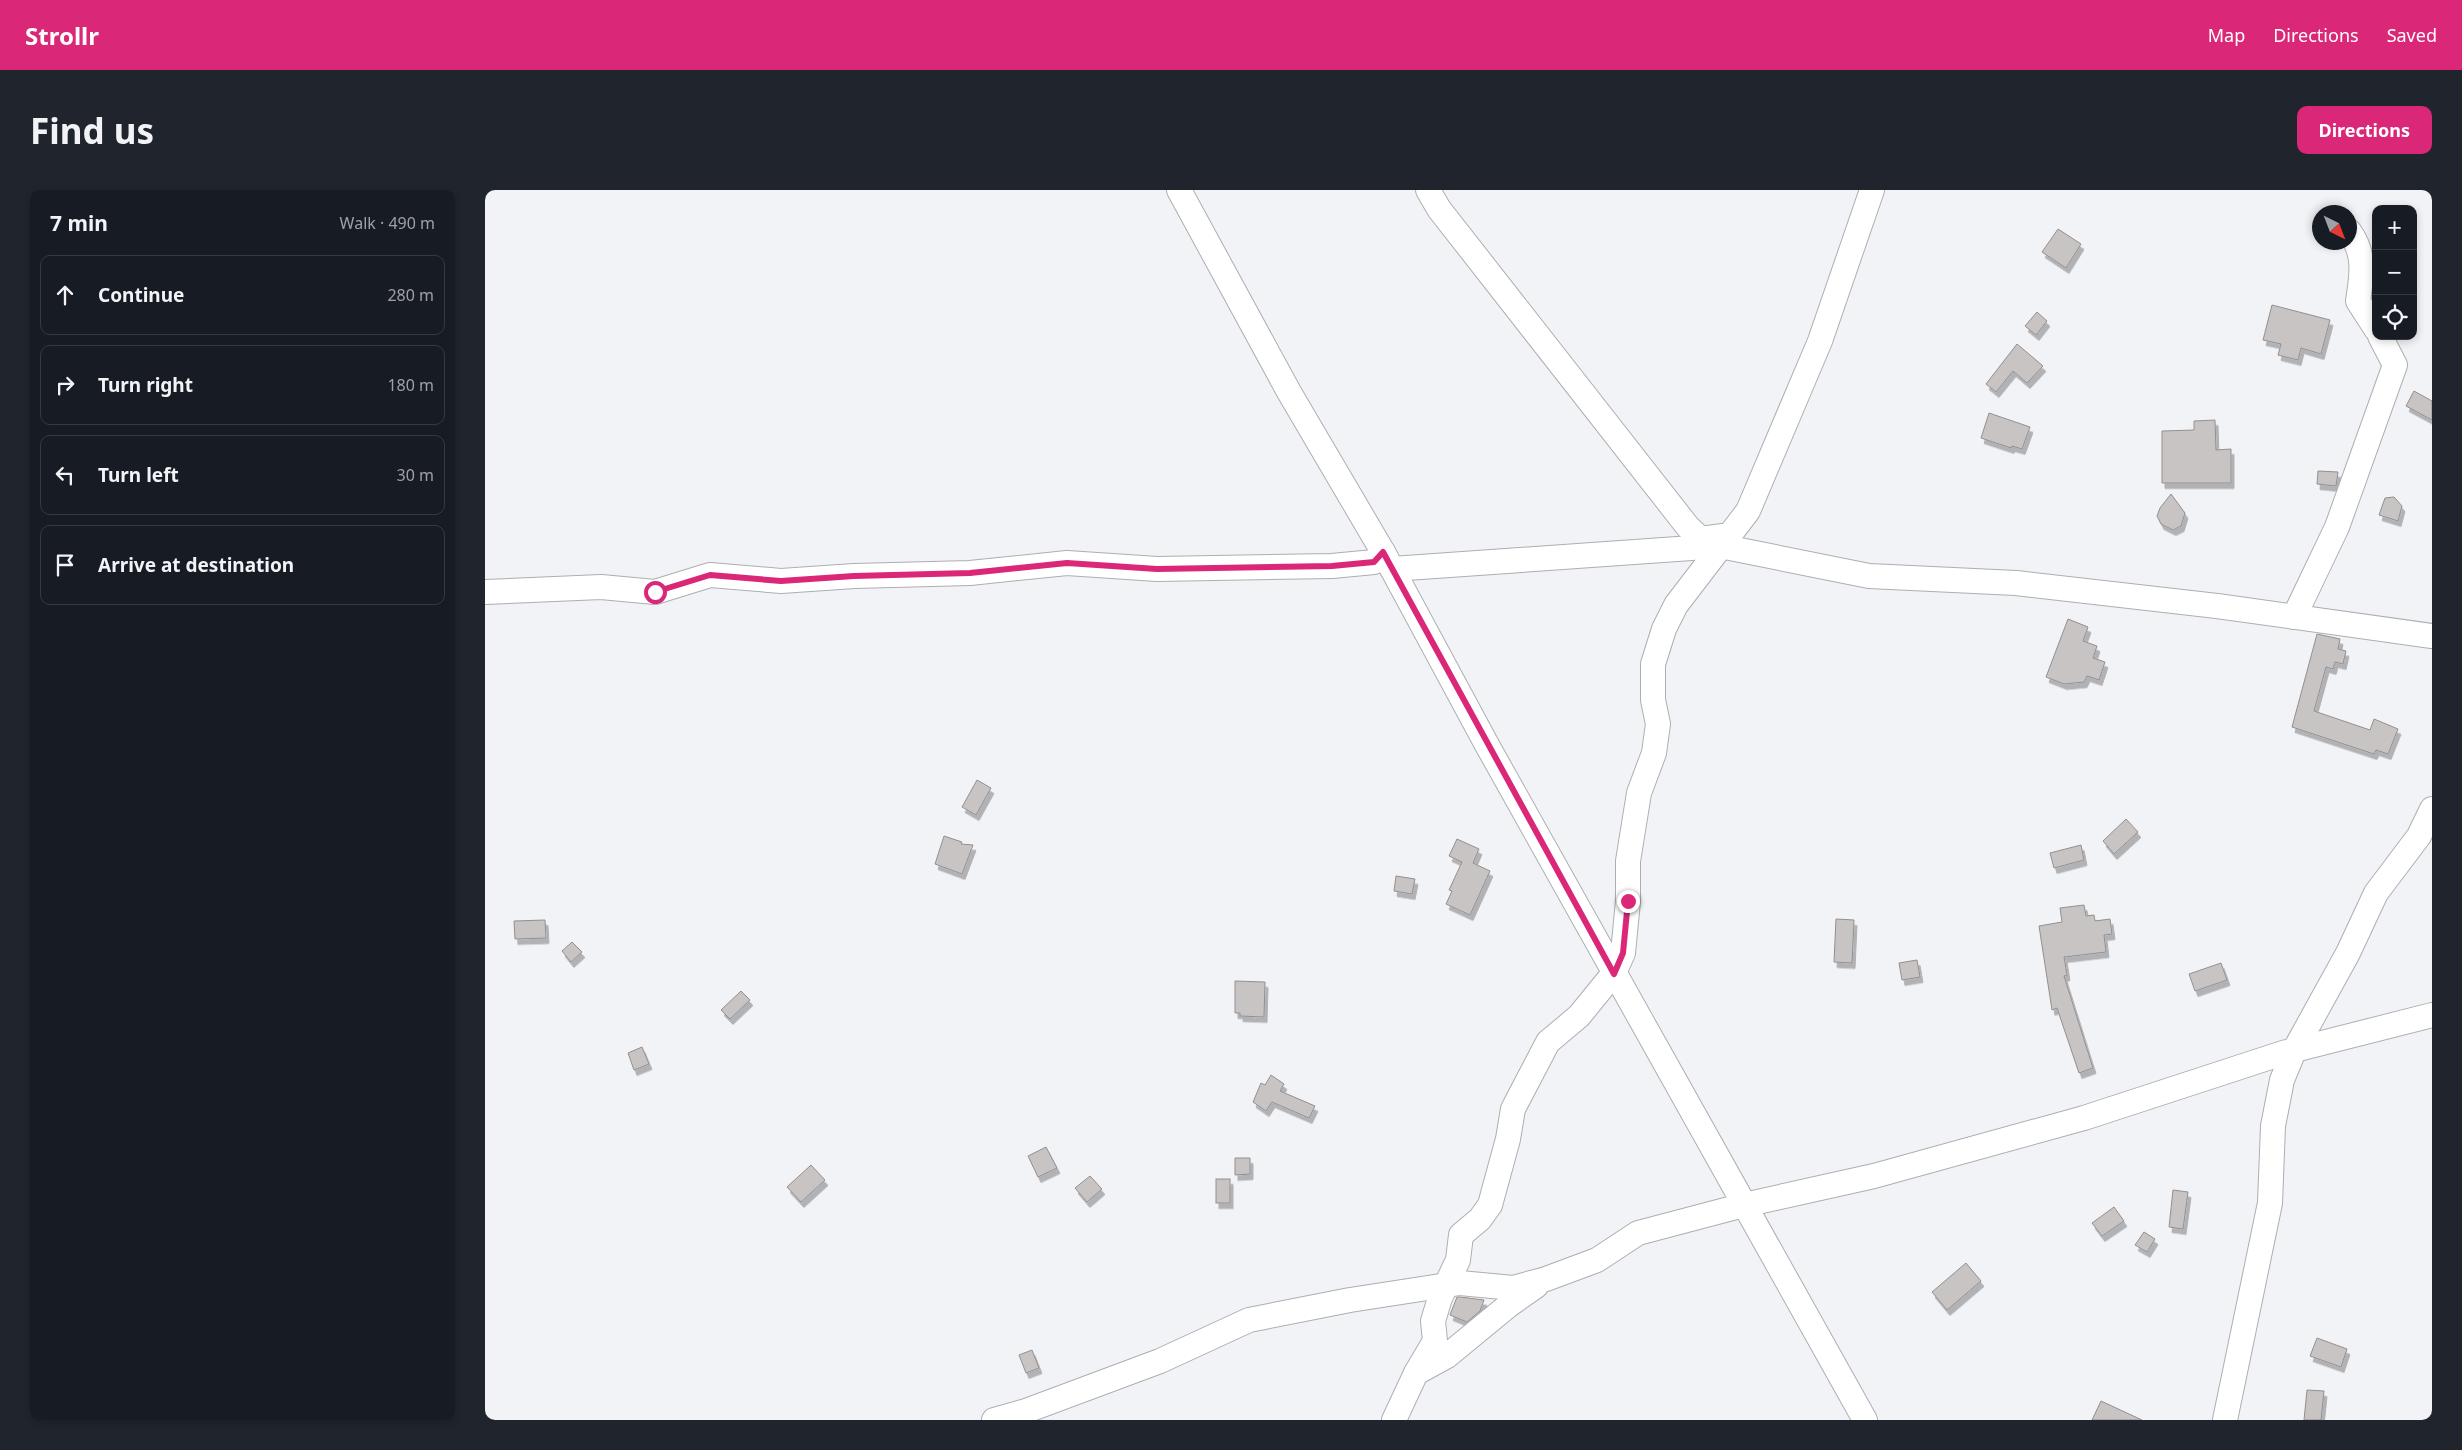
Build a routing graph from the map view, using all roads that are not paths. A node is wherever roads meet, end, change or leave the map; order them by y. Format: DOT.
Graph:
graph roads {
  1 [pos="1179,190"];
  2 [pos="1428,190"];
  3 [pos="1872,190"];
  4 [pos="2357,241"];
  5 [pos="2372,322"];
  6 [pos="2382,340"];
  7 [pos="1725,541"];
  8 [pos="1387,561"];
  9 [pos="485,592"];
  10 [pos="2294,617"];
  11 [pos="2432,636"];
  12 [pos="2432,809"];
  13 [pos="1614,974"];
  14 [pos="2432,1016"];
  15 [pos="2295,1051"];
  16 [pos="1744,1205"];
  17 [pos="1546,1279"];
  18 [pos="1447,1285"];
  19 [pos="1416,1374"];
  20 [pos="994,1420"];
  21 [pos="1394,1420"];
  22 [pos="1865,1420"];
  23 [pos="2225,1420"];
  1 -- 8 [label="street"];
  2 -- 7 [label="street"];
  3 -- 7 [label="street"];
  4 -- 5 [label="street"];
  6 -- 10 [label="street"];
  7 -- 8 [label="street"];
  7 -- 10 [label="street"];
  7 -- 13 [label="street"];
  8 -- 9 [label="street"];
  8 -- 13 [label="street"];
  10 -- 11 [label="street"];
  12 -- 15 [label="street"];
  13 -- 16 [label="street"];
  13 -- 18 [label="street"];
  14 -- 15 [label="street"];
  15 -- 16 [label="street"];
  15 -- 23 [label="street"];
  16 -- 17 [label="street"];
  16 -- 22 [label="street"];
  17 -- 18 [label="street"];
  17 -- 19 [label="street"];
  18 -- 19 [label="street"];
  18 -- 20 [label="street"];
  19 -- 21 [label="street"];
}
